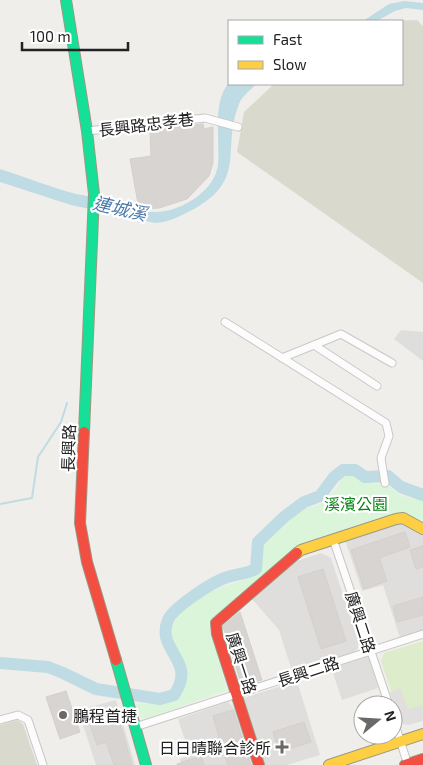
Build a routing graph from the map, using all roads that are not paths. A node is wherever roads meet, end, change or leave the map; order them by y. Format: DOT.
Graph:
graph roads {
  1 [pos="66,0"];
  2 [pos="238,127"];
  3 [pos="87,131"];
  4 [pos="225,322"];
  5 [pos="314,345"];
  6 [pos="282,358"];
  7 [pos="392,363"];
  8 [pos="377,386"];
  9 [pos="385,483"];
  10 [pos="423,529"];
  11 [pos="334,539"];
  12 [pos="423,634"];
  13 [pos="371,650"];
  14 [pos="237,693"];
  15 [pos="386,695"];
  16 [pos="0,720"];
  17 [pos="136,727"];
  18 [pos="423,734"];
  19 [pos="403,740"];
  20 [pos="389,745"];
  21 [pos="402,745"];
  22 [pos="423,759"];
  23 [pos="43,765"];
  24 [pos="146,765"];
  25 [pos="259,765"];
  26 [pos="329,765"];
  27 [pos="407,765"];
  1 -- 3 [label="main road, 長興路"];
  2 -- 3 [label="street, 長興路忠孝巷"];
  3 -- 17 [label="main road, 長興路"];
  4 -- 6 [label="street"];
  5 -- 6 [label="street"];
  5 -- 7 [label="street"];
  5 -- 8 [label="street"];
  6 -- 9 [label="street"];
  10 -- 11 [label="main road"];
  11 -- 13 [label="street, 廣興二路"];
  11 -- 14 [label="main road, 廣興一路"];
  12 -- 13 [label="street, 長興二路"];
  13 -- 14 [label="street, 長興二路"];
  13 -- 15 [label="street, 廣興二路"];
  14 -- 17 [label="street, 長興二路"];
  14 -- 25 [label="main road, 廣興一路"];
  16 -- 23 [label="street"];
  17 -- 24 [label="main road"];
  18 -- 19 [label="main road"];
  20 -- 26 [label="main road"];
  21 -- 27 [label="street"];
  22 -- 27 [label="main road"];
}
